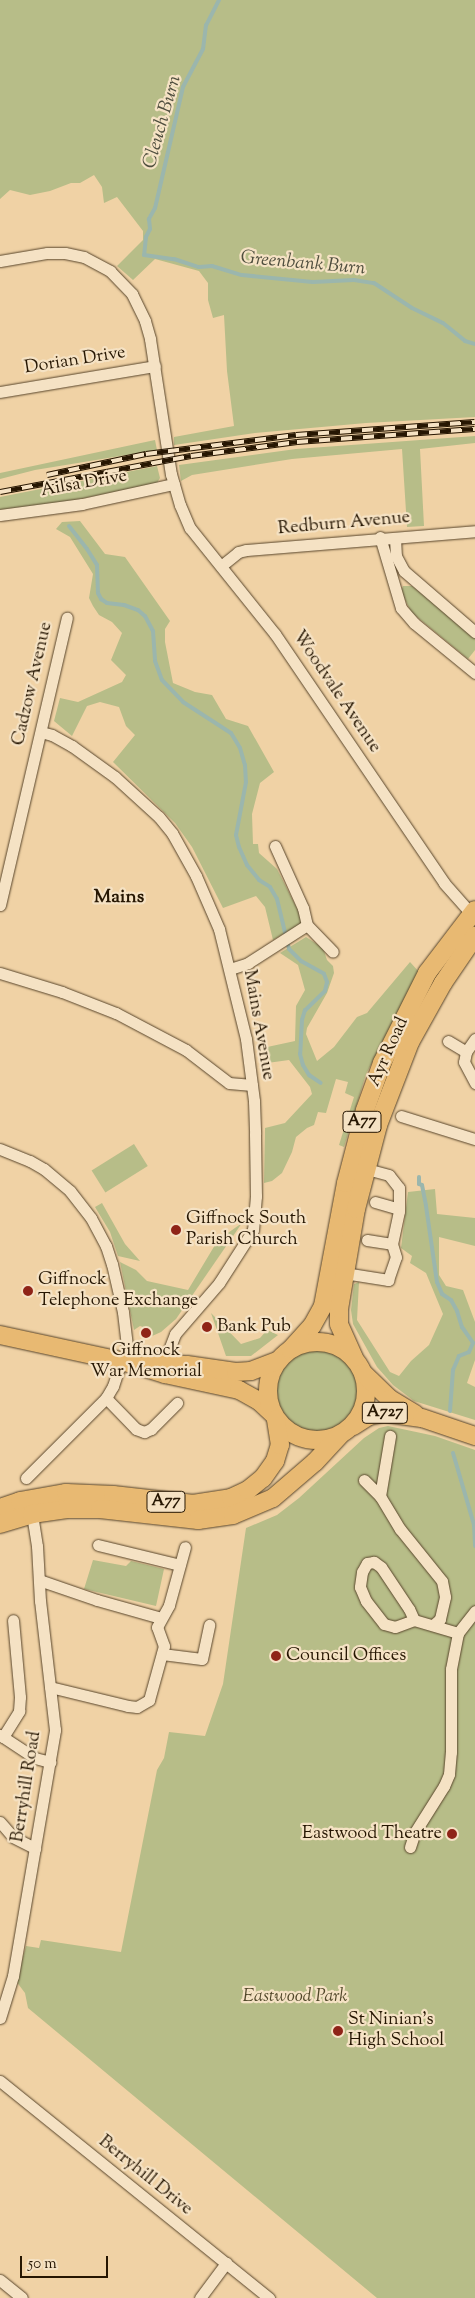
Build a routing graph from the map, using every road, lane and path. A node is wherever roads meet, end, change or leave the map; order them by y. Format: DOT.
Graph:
graph roads {
  1 [pos="0,262"];
  2 [pos="155,366"];
  3 [pos="0,392"];
  4 [pos="174,484"];
  5 [pos="0,515"];
  6 [pos="475,530"];
  7 [pos="380,537"];
  8 [pos="395,538"];
  9 [pos="221,566"];
  10 [pos="67,618"];
  11 [pos="475,632"];
  12 [pos="473,668"];
  13 [pos="42,732"];
  14 [pos="275,846"];
  15 [pos="0,905"];
  16 [pos="474,914"];
  17 [pos="307,925"];
  18 [pos="475,936"];
  19 [pos="333,952"];
  20 [pos="230,969"];
  21 [pos="0,973"];
  22 [pos="475,1039"];
  23 [pos="448,1042"];
  24 [pos="466,1052"];
  25 [pos="475,1083"];
  26 [pos="252,1084"];
  27 [pos="401,1116"];
  28 [pos="475,1139"];
  29 [pos="0,1149"];
  30 [pos="366,1169"];
  31 [pos="346,1183"];
  32 [pos="375,1202"];
  33 [pos="399,1209"];
  34 [pos="367,1240"];
  35 [pos="392,1244"];
  36 [pos="344,1273"];
  37 [pos="0,1335"];
  38 [pos="291,1349"];
  39 [pos="354,1358"];
  40 [pos="125,1362"];
  41 [pos="277,1362"];
  42 [pos="166,1368"];
  43 [pos="364,1374"];
  44 [pos="106,1398"];
  45 [pos="177,1403"];
  46 [pos="275,1417"];
  47 [pos="422,1418"];
  48 [pos="345,1431"];
  49 [pos="390,1436"];
  50 [pos="475,1436"];
  51 [pos="26,1478"];
  52 [pos="364,1480"];
  53 [pos="380,1496"];
  54 [pos="30,1507"];
  55 [pos="0,1508"];
  56 [pos="0,1524"];
  57 [pos="98,1545"];
  58 [pos="185,1547"];
  59 [pos="180,1565"];
  60 [pos="39,1580"];
  61 [pos="473,1615"];
  62 [pos="161,1618"];
  63 [pos="13,1620"];
  64 [pos="414,1620"];
  65 [pos="209,1625"];
  66 [pos="433,1625"];
  67 [pos="458,1633"];
  68 [pos="162,1654"];
  69 [pos="50,1687"];
  70 [pos="1,1736"];
  71 [pos="50,1762"];
  72 [pos="0,1822"];
  73 [pos="410,1847"];
  74 [pos="35,1848"];
  75 [pos="0,2018"];
  76 [pos="0,2081"];
  77 [pos="226,2263"];
  78 [pos="0,2280"];
  79 [pos="22,2298"];
  80 [pos="200,2298"];
  81 [pos="269,2298"];
  1 -- 2 [label="street, Woodvale Avenue"];
  2 -- 3 [label="street, Dorian Drive"];
  2 -- 4 [label="street, Woodvale Avenue"];
  4 -- 5 [label="street, Ailsa Drive"];
  4 -- 9 [label="street, Woodvale Avenue"];
  6 -- 8 [label="street, Redburn Avenue"];
  7 -- 8 [label="street, Redburn Avenue"];
  7 -- 9 [label="street, Redburn Avenue"];
  7 -- 12 [label="street"];
  8 -- 11 [label="street"];
  9 -- 16 [label="street, Woodvale Avenue"];
  10 -- 13 [label="street, Cadzow Avenue"];
  13 -- 15 [label="street, Cadzow Avenue"];
  13 -- 20 [label="street, Mains Avenue"];
  14 -- 17 [label="street"];
  16 -- 31 [label="main road, Ayr Road / A77"];
  17 -- 19 [label="street"];
  17 -- 20 [label="street"];
  18 -- 30 [label="main road, Ayr Road / A77"];
  20 -- 26 [label="street, Mains Avenue"];
  21 -- 26 [label="street"];
  22 -- 24 [label="street"];
  23 -- 24 [label="street"];
  24 -- 25 [label="street"];
  26 -- 42 [label="street, Mains Avenue"];
  27 -- 28 [label="street"];
  29 -- 40 [label="street"];
  30 -- 31 [label="street"];
  30 -- 33 [label="street"];
  30 -- 36 [label="main road, Ayr Road / A77"];
  31 -- 38 [label="main road, Ayr Road / A77"];
  32 -- 33 [label="street"];
  33 -- 35 [label="street"];
  34 -- 35 [label="street"];
  35 -- 36 [label="street"];
  36 -- 39 [label="main road, Ayr Road / A77"];
  37 -- 40 [label="main road"];
  38 -- 39 [label="main road"];
  38 -- 41 [label="main road"];
  39 -- 43 [label="main road"];
  40 -- 42 [label="main road"];
  40 -- 44 [label="street"];
  41 -- 42 [label="main road"];
  41 -- 46 [label="main road"];
  42 -- 46 [label="main road"];
  43 -- 47 [label="main road, A727"];
  43 -- 48 [label="main road"];
  44 -- 45 [label="street"];
  44 -- 51 [label="street"];
  46 -- 48 [label="main road"];
  46 -- 54 [label="main road, A77"];
  47 -- 48 [label="main road, A727"];
  47 -- 50 [label="main road, A727"];
  48 -- 54 [label="main road, A77"];
  49 -- 53 [label="street"];
  52 -- 53 [label="street"];
  53 -- 66 [label="street"];
  54 -- 55 [label="main road, A77"];
  54 -- 56 [label="main road, A77"];
  54 -- 60 [label="street, Berryhill Road"];
  57 -- 59 [label="street"];
  58 -- 59 [label="street"];
  59 -- 62 [label="street"];
  60 -- 62 [label="street"];
  60 -- 69 [label="street, Berryhill Road"];
  61 -- 67 [label="street"];
  62 -- 68 [label="street"];
  63 -- 70 [label="street"];
  64 -- 64 [label="street"];
  64 -- 66 [label="street"];
  65 -- 68 [label="street"];
  66 -- 67 [label="street"];
  67 -- 73 [label="street"];
  68 -- 69 [label="street"];
  69 -- 71 [label="street, Berryhill Road"];
  70 -- 71 [label="street"];
  71 -- 74 [label="street, Berryhill Road"];
  72 -- 74 [label="street"];
  74 -- 75 [label="street, Berryhill Road"];
  76 -- 77 [label="street, Berryhill Drive"];
  77 -- 80 [label="street"];
  77 -- 81 [label="street, Berryhill Drive"];
  78 -- 79 [label="street"];
}
